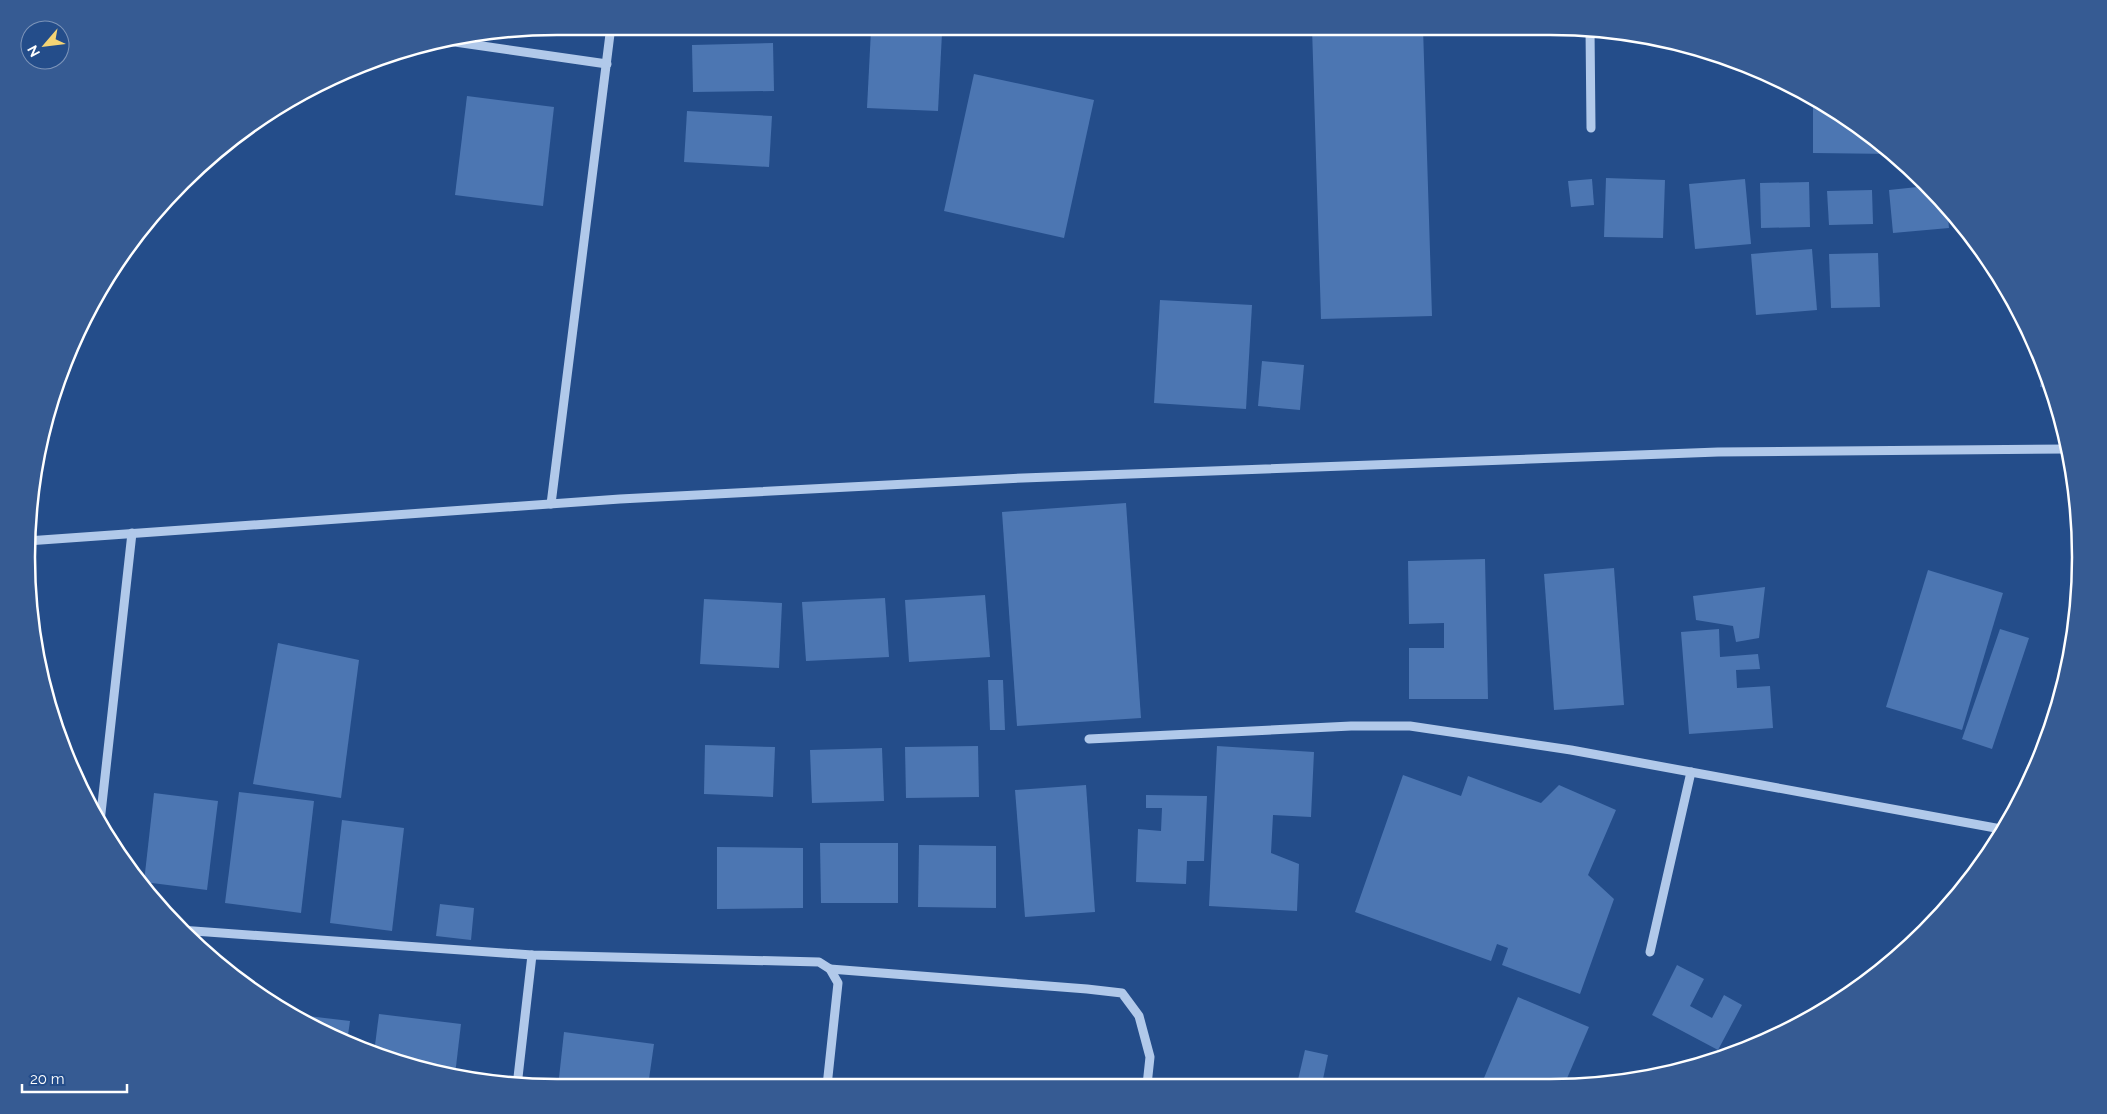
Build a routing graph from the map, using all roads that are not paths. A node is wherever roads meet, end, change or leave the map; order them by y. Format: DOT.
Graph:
graph roads {
  1 [pos="611,35"];
  2 [pos="1590,37"];
  3 [pos="465,43"];
  4 [pos="607,64"];
  5 [pos="1591,128"];
  6 [pos="2061,449"];
  7 [pos="551,504"];
  8 [pos="132,532"];
  9 [pos="35,540"];
  10 [pos="1089,738"];
  11 [pos="1691,772"];
  12 [pos="101,811"];
  13 [pos="1996,828"];
  14 [pos="193,931"];
  15 [pos="1650,952"];
  16 [pos="532,955"];
  17 [pos="830,969"];
  18 [pos="518,1078"];
  19 [pos="828,1079"];
  20 [pos="1148,1079"];
  1 -- 4 [label="street"];
  2 -- 5 [label="street"];
  3 -- 4 [label="street"];
  4 -- 7 [label="street"];
  6 -- 7 [label="street"];
  7 -- 8 [label="street"];
  8 -- 9 [label="street"];
  8 -- 12 [label="street"];
  10 -- 11 [label="street"];
  11 -- 13 [label="street"];
  11 -- 15 [label="street"];
  14 -- 16 [label="street"];
  16 -- 17 [label="street"];
  16 -- 18 [label="street"];
  17 -- 19 [label="street"];
  17 -- 20 [label="street"];
}
